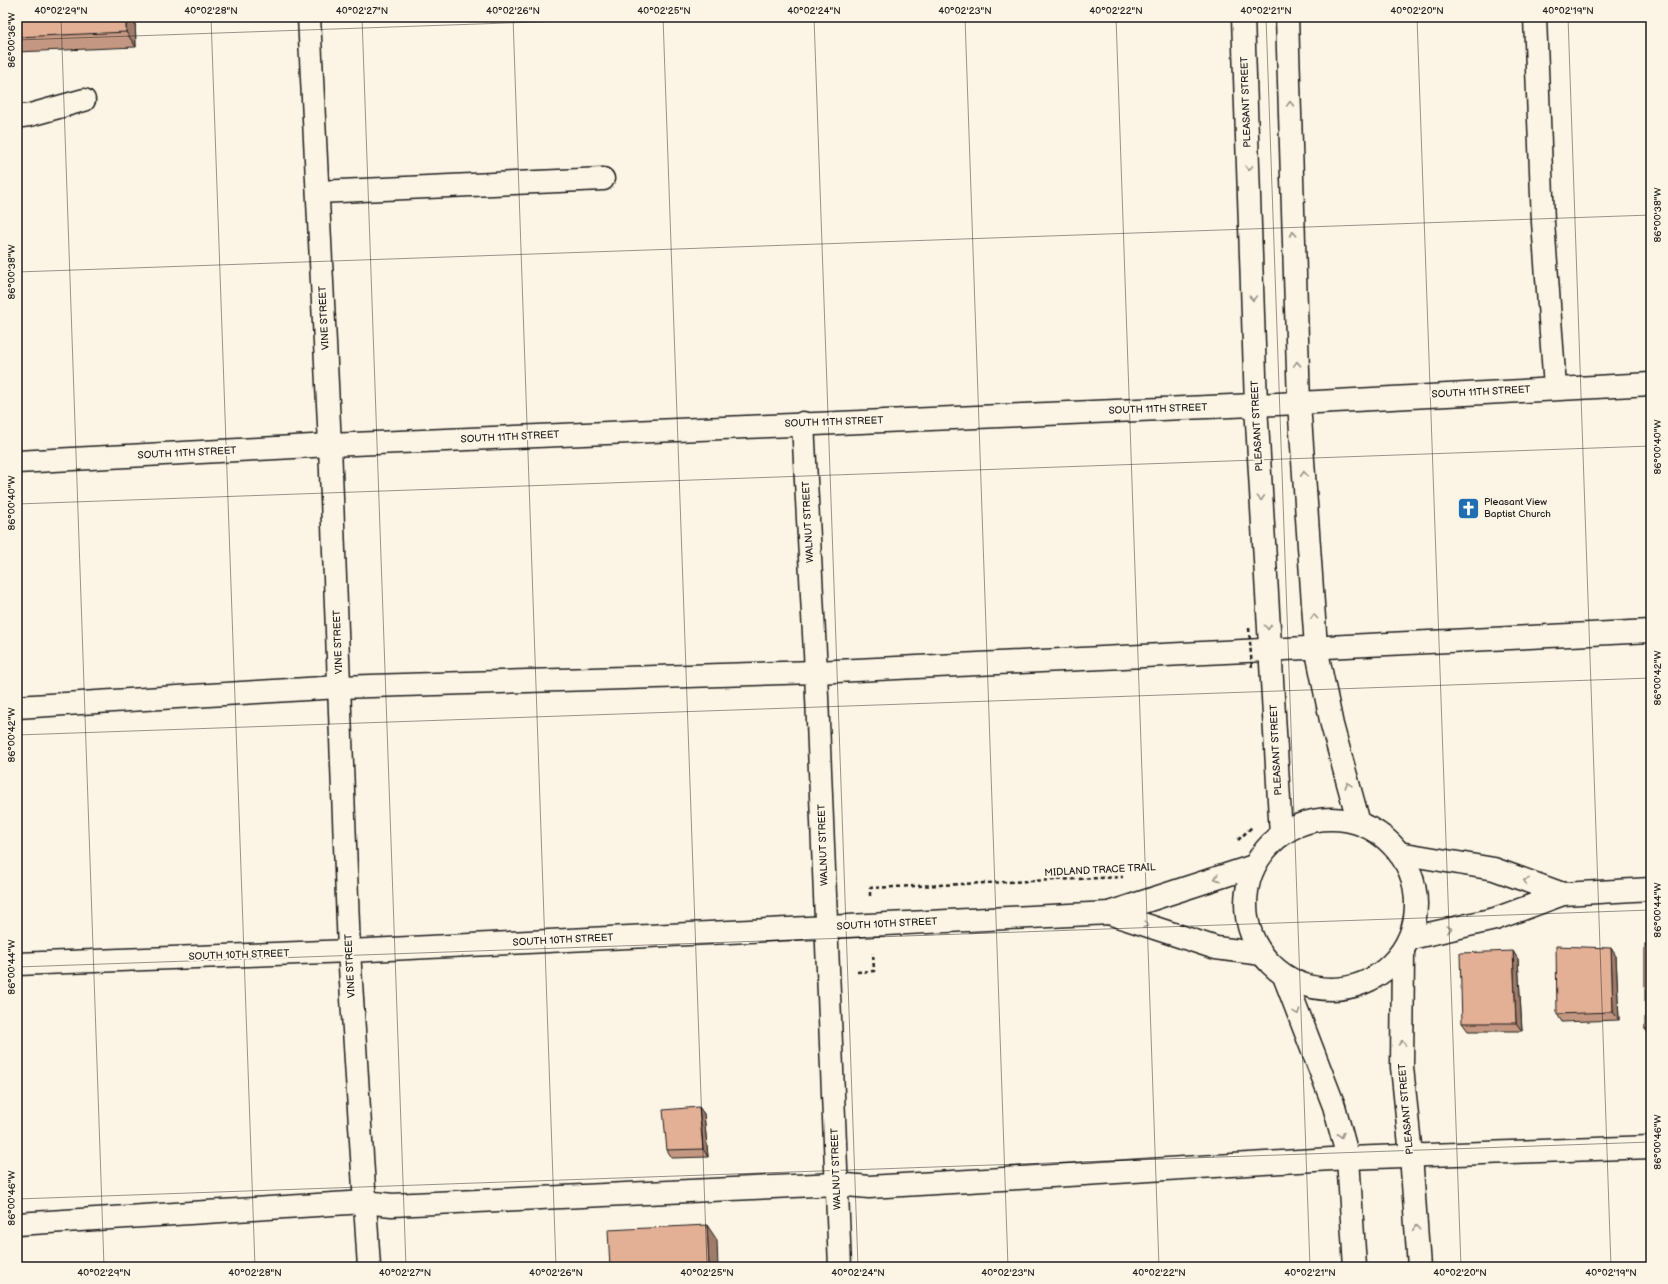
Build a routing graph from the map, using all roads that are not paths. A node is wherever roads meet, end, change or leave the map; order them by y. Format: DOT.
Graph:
graph roads {
  1 [pos="309,17"];
  2 [pos="1243,17"];
  3 [pos="1287,17"];
  4 [pos="1535,17"];
  5 [pos="84,100"];
  6 [pos="17,116"];
  7 [pos="603,179"];
  8 [pos="318,192"];
  9 [pos="1651,384"];
  10 [pos="1555,388"];
  11 [pos="1299,403"];
  12 [pos="1256,405"];
  13 [pos="803,424"];
  14 [pos="330,445"];
  15 [pos="17,462"];
  16 [pos="1651,631"];
  17 [pos="1316,647"];
  18 [pos="1257,656"];
  19 [pos="816,672"];
  20 [pos="339,687"];
  21 [pos="17,707"];
  22 [pos="1359,823"];
  23 [pos="1280,835"];
  24 [pos="1399,853"];
  25 [pos="1254,866"];
  26 [pos="1651,889"];
  27 [pos="1563,894"];
  28 [pos="1109,913"];
  29 [pos="826,927"];
  30 [pos="1407,944"];
  31 [pos="349,951"];
  32 [pos="1262,954"];
  33 [pos="17,964"];
  34 [pos="1284,976"];
  35 [pos="1651,1147"];
  36 [pos="1411,1156"];
  37 [pos="1348,1158"];
  38 [pos="836,1184"];
  39 [pos="365,1202"];
  40 [pos="17,1224"];
  41 [pos="369,1267"];
  42 [pos="840,1267"];
  43 [pos="1355,1267"];
  44 [pos="1419,1267"];
  1 -- 8 [label="street, VINE STREET"];
  2 -- 12 [label="street, PLEASANT STREET, one-way"];
  11 -- 3 [label="street, one-way"];
  4 -- 10 [label="street"];
  5 -- 6 [label="street"];
  7 -- 8 [label="street"];
  8 -- 14 [label="street, VINE STREET"];
  9 -- 10 [label="street, SOUTH 11TH STREET"];
  10 -- 11 [label="street, SOUTH 11TH STREET"];
  11 -- 12 [label="street, SOUTH 11TH STREET"];
  17 -- 11 [label="street, one-way"];
  12 -- 13 [label="street, SOUTH 11TH STREET"];
  12 -- 18 [label="street, PLEASANT STREET, one-way"];
  13 -- 14 [label="street, SOUTH 11TH STREET"];
  13 -- 19 [label="street, WALNUT STREET"];
  14 -- 15 [label="street, SOUTH 11TH STREET"];
  14 -- 20 [label="street, VINE STREET"];
  16 -- 17 [label="street"];
  17 -- 18 [label="street"];
  22 -- 17 [label="street, one-way"];
  18 -- 19 [label="street"];
  18 -- 23 [label="street, PLEASANT STREET"];
  19 -- 20 [label="street"];
  19 -- 29 [label="street, WALNUT STREET"];
  20 -- 21 [label="street"];
  20 -- 31 [label="street, VINE STREET"];
  22 -- 23 [label="street, PLEASANT STREET"];
  22 -- 24 [label="street, PLEASANT STREET"];
  23 -- 25 [label="street, PLEASANT STREET"];
  27 -- 24 [label="street, one-way"];
  24 -- 30 [label="street, PLEASANT STREET"];
  25 -- 28 [label="street, SOUTH 10TH STREET, one-way"];
  25 -- 32 [label="street, PLEASANT STREET"];
  26 -- 27 [label="street"];
  30 -- 27 [label="street, one-way"];
  28 -- 29 [label="street, SOUTH 10TH STREET"];
  28 -- 32 [label="street, SOUTH 10TH STREET, one-way"];
  29 -- 31 [label="street, SOUTH 10TH STREET"];
  29 -- 38 [label="street, WALNUT STREET"];
  30 -- 34 [label="street"];
  36 -- 30 [label="street, PLEASANT STREET, one-way"];
  31 -- 33 [label="street, SOUTH 10TH STREET"];
  31 -- 39 [label="street, VINE STREET"];
  32 -- 34 [label="street, PLEASANT STREET"];
  34 -- 37 [label="street, one-way"];
  35 -- 36 [label="street"];
  36 -- 37 [label="street"];
  44 -- 36 [label="street, PLEASANT STREET, one-way"];
  37 -- 38 [label="street"];
  37 -- 43 [label="street"];
  38 -- 39 [label="street"];
  38 -- 42 [label="street, WALNUT STREET"];
  39 -- 40 [label="street"];
  39 -- 41 [label="street, VINE STREET"];
}
